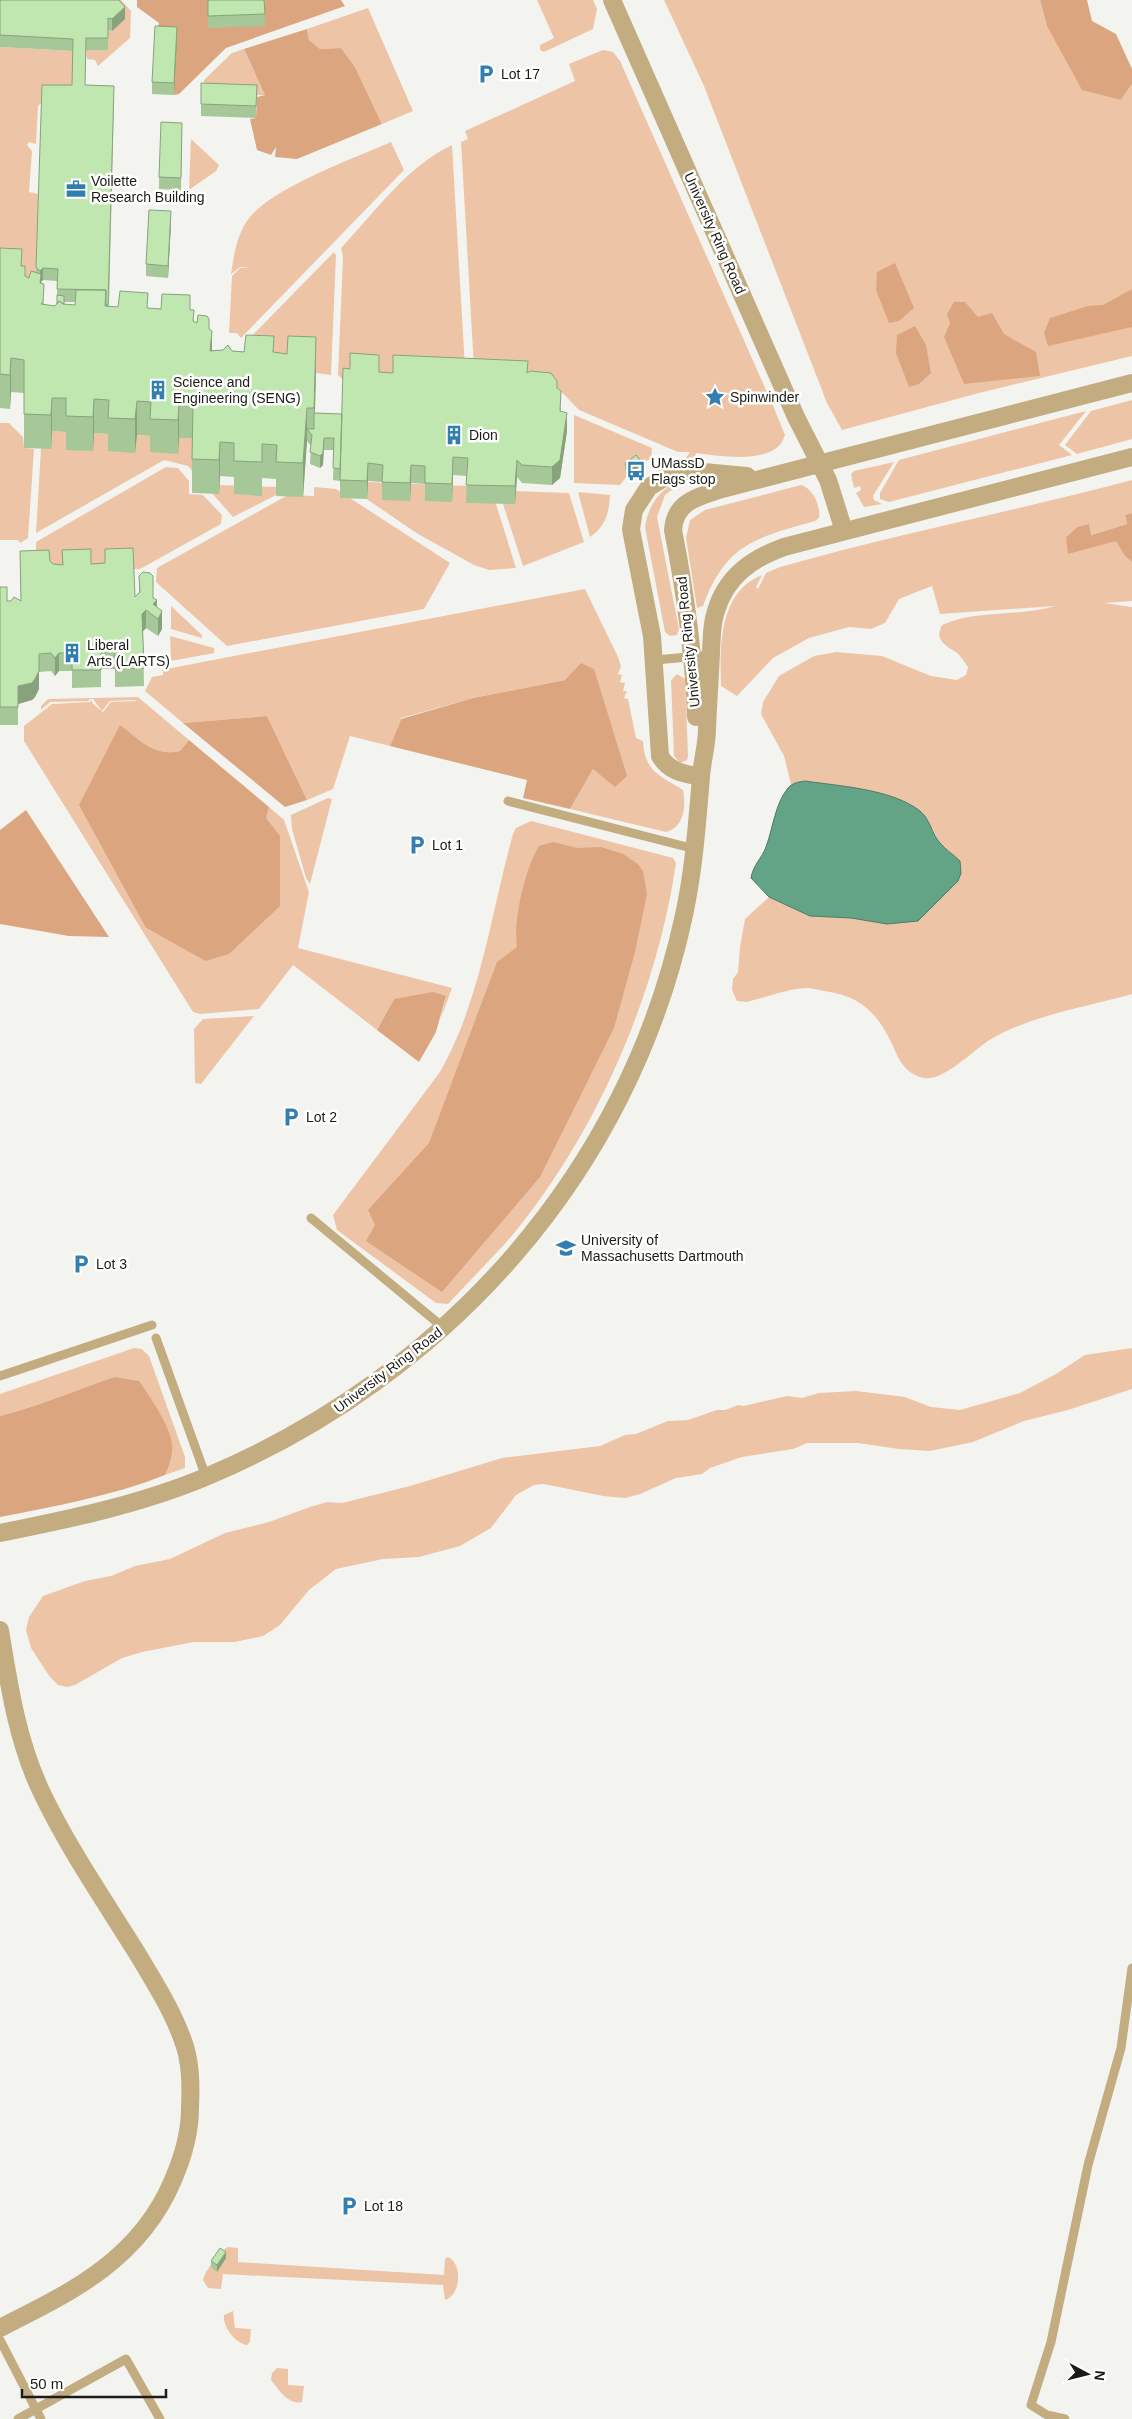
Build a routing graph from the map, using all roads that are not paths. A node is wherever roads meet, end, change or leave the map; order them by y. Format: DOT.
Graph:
graph roads {
  1 [pos="612,0"];
  2 [pos="1132,383"];
  3 [pos="1132,457"];
  4 [pos="821,463"];
  5 [pos="773,476"];
  6 [pos="844,531"];
  7 [pos="711,655"];
  8 [pos="692,657"];
  9 [pos="655,660"];
  10 [pos="701,777"];
  11 [pos="508,801"];
  12 [pos="695,850"];
  13 [pos="311,1218"];
  14 [pos="152,1325"];
  15 [pos="444,1328"];
  16 [pos="156,1338"];
  17 [pos="0,1376"];
  18 [pos="206,1477"];
  19 [pos="0,1532"];
  20 [pos="0,1630"];
  21 [pos="1132,1968"];
  22 [pos="0,2328"];
  23 [pos="0,2340"];
  24 [pos="35,2409"];
  25 [pos="18,2419"];
  26 [pos="41,2419"];
  27 [pos="160,2419"];
  28 [pos="1065,2419"];
  1 -- 4 [label="street, University Ring Road"];
  2 -- 4 [label="street, University Ring Road"];
  3 -- 6 [label="street, University Ring Road"];
  4 -- 5 [label="street, University Ring Road"];
  4 -- 6 [label="street, University Ring Road"];
  5 -- 8 [label="street, University Ring Road"];
  5 -- 9 [label="street"];
  6 -- 7 [label="street, University Ring Road"];
  7 -- 8 [label="lane"];
  7 -- 10 [label="street, University Ring Road"];
  8 -- 9 [label="lane"];
  8 -- 10 [label="street, University Ring Road"];
  9 -- 10 [label="street"];
  10 -- 12 [label="street, University Ring Road"];
  11 -- 12 [label="lane"];
  12 -- 15 [label="street, University Ring Road"];
  13 -- 15 [label="lane"];
  14 -- 17 [label="lane"];
  15 -- 18 [label="street, University Ring Road"];
  16 -- 18 [label="lane"];
  18 -- 19 [label="street, University Ring Road"];
  20 -- 22 [label="street"];
  21 -- 28 [label="lane"];
  23 -- 24 [label="lane"];
  24 -- 25 [label="lane"];
  24 -- 26 [label="lane"];
  24 -- 27 [label="lane"];
}
